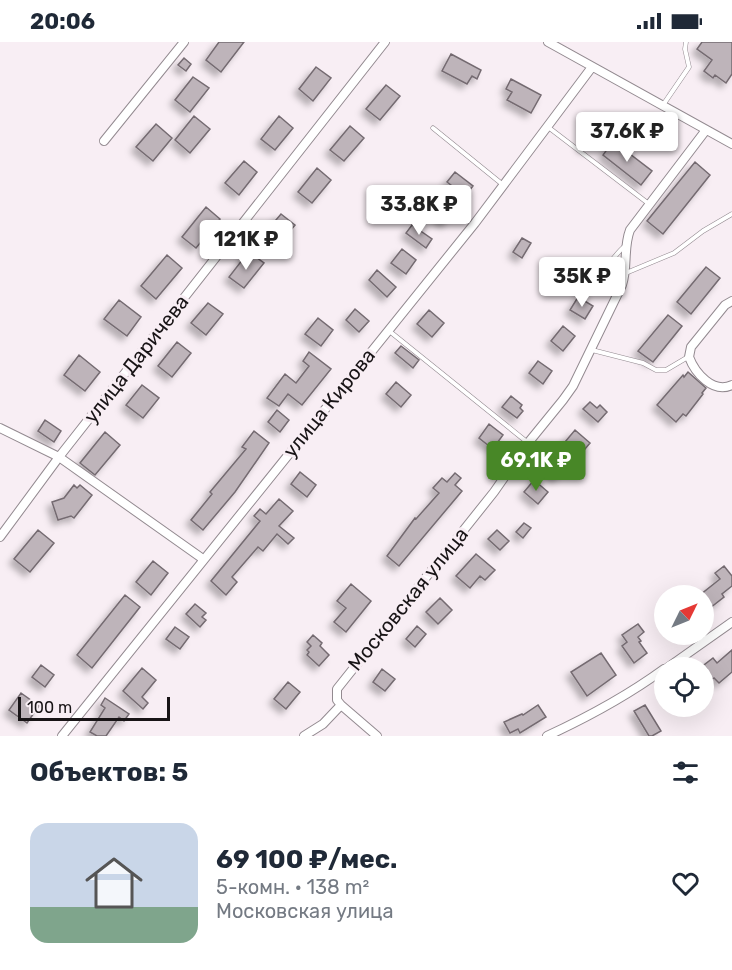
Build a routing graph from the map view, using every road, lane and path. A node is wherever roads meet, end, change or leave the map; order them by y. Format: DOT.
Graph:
graph roads {
  1 [pos="184,42"];
  2 [pos="385,42"];
  3 [pos="548,42"];
  4 [pos="686,42"];
  5 [pos="592,67"];
  6 [pos="663,106"];
  7 [pos="547,126"];
  8 [pos="433,128"];
  9 [pos="706,130"];
  10 [pos="104,141"];
  11 [pos="732,144"];
  12 [pos="503,185"];
  13 [pos="650,204"];
  14 [pos="732,214"];
  15 [pos="626,246"];
  16 [pos="551,263"];
  17 [pos="626,273"];
  18 [pos="732,301"];
  19 [pos="388,329"];
  20 [pos="591,350"];
  21 [pos="689,357"];
  22 [pos="732,385"];
  23 [pos="0,428"];
  24 [pos="528,444"];
  25 [pos="59,457"];
  26 [pos="0,537"];
  27 [pos="203,559"];
  28 [pos="732,622"];
  29 [pos="682,657"];
  30 [pos="654,677"];
  31 [pos="341,705"];
  32 [pos="62,736"];
  33 [pos="304,736"];
  34 [pos="377,736"];
  35 [pos="546,736"];
  1 -- 10 [label="street"];
  2 -- 25 [label="street, улица Даричева"];
  3 -- 5 [label="street"];
  4 -- 6 [label="lane"];
  5 -- 6 [label="street"];
  5 -- 7 [label="street, улица Кирова"];
  6 -- 9 [label="street"];
  7 -- 12 [label="street, улица Кирова"];
  7 -- 13 [label="lane"];
  8 -- 12 [label="lane"];
  9 -- 11 [label="street"];
  9 -- 13 [label="street, Московская улица"];
  12 -- 19 [label="street, улица Кирова"];
  13 -- 15 [label="street, Московская улица"];
  14 -- 17 [label="lane"];
  15 -- 16 [label="lane"];
  15 -- 17 [label="street, Московская улица"];
  17 -- 20 [label="street, Московская улица"];
  18 -- 21 [label="street"];
  19 -- 24 [label="lane"];
  19 -- 27 [label="street, улица Кирова"];
  20 -- 21 [label="lane"];
  20 -- 24 [label="street, Московская улица"];
  21 -- 22 [label="street"];
  23 -- 25 [label="street"];
  24 -- 31 [label="street, Московская улица"];
  25 -- 26 [label="street, улица Даричева"];
  25 -- 27 [label="street"];
  27 -- 32 [label="street, улица Кирова"];
  28 -- 29 [label="street"];
  30 -- 35 [label="street"];
  31 -- 33 [label="street"];
  31 -- 34 [label="street"];
}
